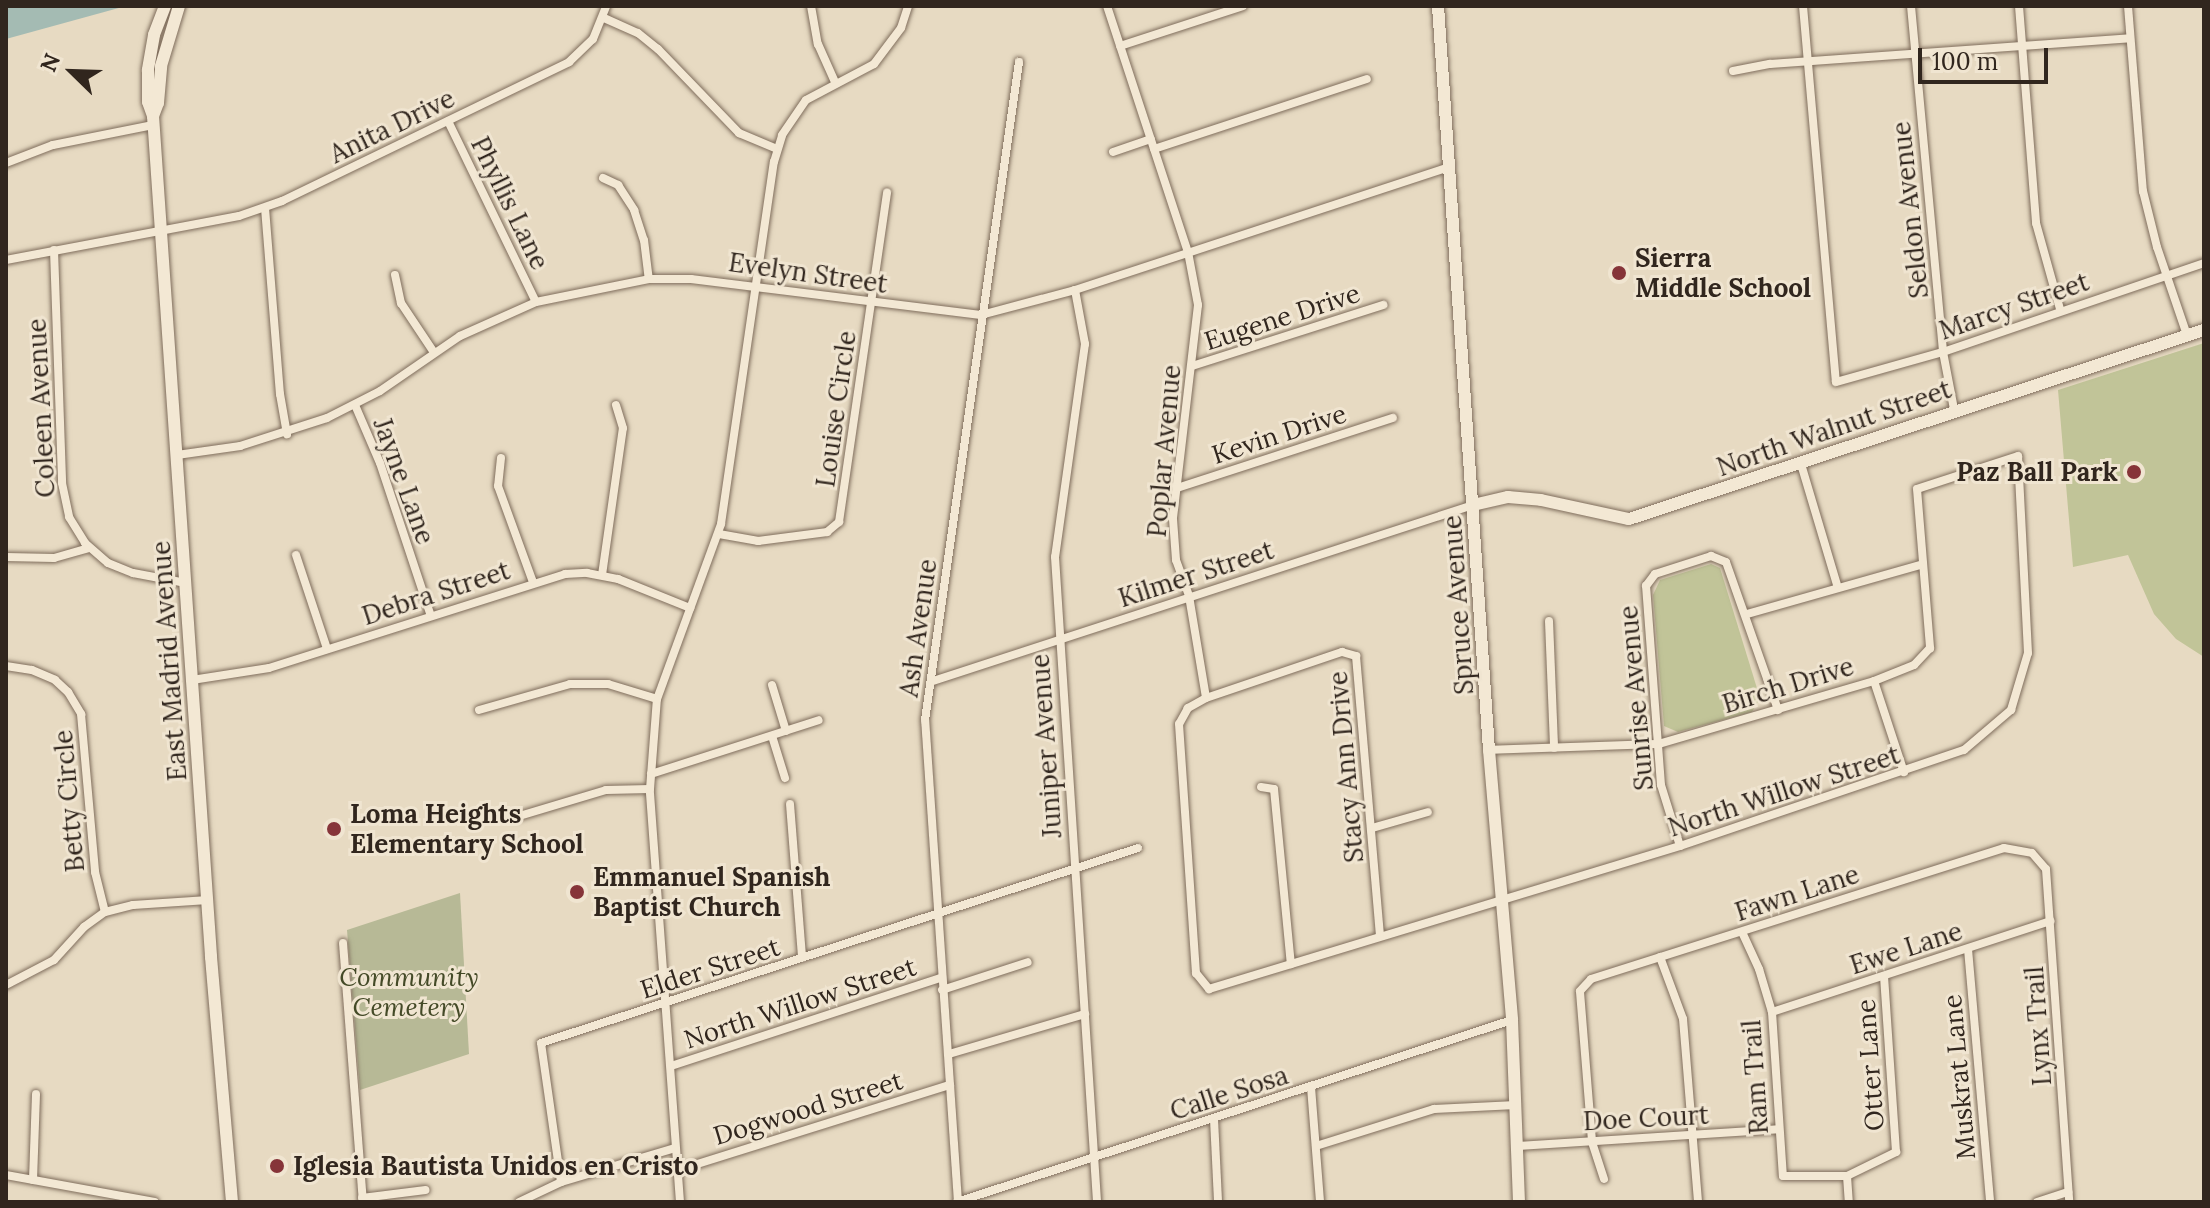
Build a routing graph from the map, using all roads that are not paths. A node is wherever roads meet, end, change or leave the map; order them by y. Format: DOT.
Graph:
graph roads {
  1 [pos="165,6"];
  2 [pos="179,6"];
  3 [pos="606,6"];
  4 [pos="811,6"];
  5 [pos="908,6"];
  6 [pos="1107,6"];
  7 [pos="1243,6"];
  8 [pos="1438,6"];
  9 [pos="1803,6"];
  10 [pos="1911,6"];
  11 [pos="2019,6"];
  12 [pos="2128,6"];
  13 [pos="1225,9"];
  14 [pos="604,18"];
  15 [pos="2130,38"];
  16 [pos="2021,45"];
  17 [pos="1120,46"];
  18 [pos="1914,53"];
  19 [pos="1807,61"];
  20 [pos="1019,62"];
  21 [pos="1733,71"];
  22 [pos="1367,79"];
  23 [pos="835,82"];
  24 [pos="153,121"];
  25 [pos="448,121"];
  26 [pos="1151,139"];
  27 [pos="777,149"];
  28 [pos="1154,149"];
  29 [pos="1113,152"];
  30 [pos="6,163"];
  31 [pos="1449,167"];
  32 [pos="603,178"];
  33 [pos="887,192"];
  34 [pos="265,208"];
  35 [pos="161,230"];
  36 [pos="54,250"];
  37 [pos="1188,252"];
  38 [pos="6,260"];
  39 [pos="2204,263"];
  40 [pos="395,275"];
  41 [pos="2166,276"];
  42 [pos="649,279"];
  43 [pos="756,286"];
  44 [pos="1075,290"];
  45 [pos="536,302"];
  46 [pos="871,302"];
  47 [pos="1383,305"];
  48 [pos="2060,309"];
  49 [pos="981,315"];
  50 [pos="2204,330"];
  51 [pos="2187,335"];
  52 [pos="433,351"];
  53 [pos="1943,352"];
  54 [pos="1192,366"];
  55 [pos="355,405"];
  56 [pos="616,405"];
  57 [pos="1954,409"];
  58 [pos="1393,418"];
  59 [pos="287,434"];
  60 [pos="177,455"];
  61 [pos="501,458"];
  62 [pos="1801,464"];
  63 [pos="1177,488"];
  64 [pos="1917,489"];
  65 [pos="1473,505"];
  66 [pos="719,534"];
  67 [pos="89,548"];
  68 [pos="296,555"];
  69 [pos="6,557"];
  70 [pos="1920,565"];
  71 [pos="602,575"];
  72 [pos="533,582"];
  73 [pos="186,583"];
  74 [pos="1838,588"];
  75 [pos="1189,596"];
  76 [pos="690,608"];
  77 [pos="1747,614"];
  78 [pos="431,616"];
  79 [pos="1549,621"];
  80 [pos="1059,641"];
  81 [pos="327,649"];
  82 [pos="6,666"];
  83 [pos="192,680"];
  84 [pos="76,681"];
  85 [pos="933,681"];
  86 [pos="1874,681"];
  87 [pos="772,685"];
  88 [pos="66,690"];
  89 [pos="1206,698"];
  90 [pos="657,699"];
  91 [pos="479,710"];
  92 [pos="1778,710"];
  93 [pos="819,720"];
  94 [pos="786,731"];
  95 [pos="772,736"];
  96 [pos="1659,744"];
  97 [pos="1554,748"];
  98 [pos="1489,750"];
  99 [pos="1904,772"];
  100 [pos="651,774"];
  101 [pos="785,778"];
  102 [pos="1261,787"];
  103 [pos="650,789"];
  104 [pos="790,804"];
  105 [pos="1428,812"];
  106 [pos="516,817"];
  107 [pos="1372,828"];
  108 [pos="1680,846"];
  109 [pos="1138,848"];
  110 [pos="2032,853"];
  111 [pos="1074,871"];
  112 [pos="208,900"];
  113 [pos="1504,902"];
  114 [pos="105,912"];
  115 [pos="938,915"];
  116 [pos="2051,921"];
  117 [pos="1742,932"];
  118 [pos="1380,936"];
  119 [pos="343,943"];
  120 [pos="1968,949"];
  121 [pos="1660,957"];
  122 [pos="802,958"];
  123 [pos="1028,962"];
  124 [pos="1291,964"];
  125 [pos="1884,976"];
  126 [pos="941,978"];
  127 [pos="6,985"];
  128 [pos="942,990"];
  129 [pos="665,1004"];
  130 [pos="1772,1012"];
  131 [pos="1085,1014"];
  132 [pos="1512,1020"];
  133 [pos="949,1054"];
  134 [pos="671,1066"];
  135 [pos="950,1085"];
  136 [pos="1311,1087"];
  137 [pos="36,1094"];
  138 [pos="1516,1105"];
  139 [pos="1214,1119"];
  140 [pos="1778,1129"];
  141 [pos="1692,1135"];
  142 [pos="1592,1141"];
  143 [pos="1316,1146"];
  144 [pos="1518,1146"];
  145 [pos="675,1148"];
  146 [pos="1094,1157"];
  147 [pos="678,1170"];
  148 [pos="6,1175"];
  149 [pos="1847,1176"];
  150 [pos="1604,1179"];
  151 [pos="33,1180"];
  152 [pos="561,1182"];
  153 [pos="425,1190"];
  154 [pos="2069,1197"];
  155 [pos="362,1200"];
  156 [pos="155,1202"];
  157 [pos="232,1202"];
  158 [pos="519,1202"];
  159 [pos="680,1202"];
  160 [pos="958,1202"];
  161 [pos="1097,1202"];
  162 [pos="1218,1202"];
  163 [pos="1320,1202"];
  164 [pos="1519,1202"];
  165 [pos="1698,1202"];
  166 [pos="1849,1202"];
  167 [pos="1990,1202"];
  168 [pos="2037,1202"];
  1 -- 24 [label="street, East Madrid Avenue"];
  2 -- 24 [label="street, East Madrid Avenue"];
  3 -- 14 [label="street, Anita Drive"];
  4 -- 23 [label="street"];
  5 -- 23 [label="street"];
  6 -- 17 [label="street, Poplar Avenue"];
  7 -- 13 [label="street"];
  8 -- 31 [label="street, Spruce Avenue"];
  9 -- 19 [label="street"];
  10 -- 18 [label="street, Seldon Avenue"];
  11 -- 16 [label="street"];
  12 -- 15 [label="street"];
  13 -- 17 [label="street"];
  14 -- 25 [label="street, Anita Drive"];
  14 -- 27 [label="street"];
  15 -- 16 [label="street"];
  15 -- 41 [label="street"];
  16 -- 18 [label="street"];
  16 -- 48 [label="street"];
  17 -- 26 [label="street, Poplar Avenue"];
  18 -- 19 [label="street"];
  18 -- 53 [label="street, Seldon Avenue"];
  19 -- 21 [label="street"];
  19 -- 53 [label="street, Marcy Street"];
  20 -- 49 [label="street, Ash Avenue"];
  22 -- 28 [label="street"];
  23 -- 27 [label="street"];
  24 -- 30 [label="street"];
  24 -- 35 [label="street, East Madrid Avenue"];
  25 -- 34 [label="street, Anita Drive"];
  25 -- 45 [label="street, Phyllis Lane"];
  26 -- 28 [label="street, Poplar Avenue"];
  26 -- 29 [label="street"];
  27 -- 43 [label="street"];
  28 -- 37 [label="street, Poplar Avenue"];
  31 -- 37 [label="street, Evelyn Street"];
  31 -- 65 [label="street, Spruce Avenue"];
  32 -- 42 [label="street"];
  33 -- 46 [label="street, Louise Circle"];
  34 -- 35 [label="street, Anita Drive"];
  34 -- 59 [label="street"];
  35 -- 36 [label="street, Anita Drive"];
  35 -- 60 [label="street, East Madrid Avenue"];
  36 -- 38 [label="street, Anita Drive"];
  36 -- 67 [label="street, Coleen Avenue"];
  37 -- 44 [label="street, Evelyn Street"];
  37 -- 54 [label="street, Poplar Avenue"];
  39 -- 41 [label="street, Marcy Street"];
  40 -- 52 [label="street"];
  41 -- 48 [label="street, Marcy Street"];
  41 -- 51 [label="street"];
  42 -- 43 [label="street, Evelyn Street"];
  42 -- 45 [label="street, Evelyn Street"];
  43 -- 46 [label="street, Evelyn Street"];
  43 -- 66 [label="street"];
  44 -- 49 [label="street, Evelyn Street"];
  44 -- 80 [label="street, Juniper Avenue"];
  45 -- 52 [label="street, Evelyn Street"];
  46 -- 49 [label="street, Evelyn Street"];
  46 -- 66 [label="street, Louise Circle"];
  47 -- 54 [label="street, Eugene Drive"];
  48 -- 53 [label="street, Marcy Street"];
  49 -- 85 [label="street, Ash Avenue"];
  50 -- 51 [label="street, North Walnut Street"];
  51 -- 57 [label="street, North Walnut Street"];
  52 -- 55 [label="street, Evelyn Street"];
  53 -- 57 [label="street, Seldon Avenue"];
  54 -- 63 [label="street, Poplar Avenue"];
  55 -- 59 [label="street, Evelyn Street"];
  55 -- 78 [label="street, Jayne Lane"];
  56 -- 71 [label="street"];
  57 -- 62 [label="street, North Walnut Street"];
  58 -- 63 [label="street, Kevin Drive"];
  59 -- 60 [label="street, Evelyn Street"];
  60 -- 73 [label="street, East Madrid Avenue"];
  61 -- 72 [label="street"];
  62 -- 65 [label="street, North Walnut Street"];
  62 -- 74 [label="street"];
  63 -- 75 [label="street, Poplar Avenue"];
  64 -- 70 [label="street, Birch Drive"];
  64 -- 99 [label="street, North Willow Street"];
  65 -- 75 [label="street, Kilmer Street"];
  65 -- 98 [label="street, Spruce Avenue"];
  66 -- 76 [label="street"];
  67 -- 69 [label="street"];
  67 -- 73 [label="street, Coleen Avenue"];
  68 -- 81 [label="street"];
  70 -- 74 [label="street"];
  70 -- 86 [label="street, Birch Drive"];
  71 -- 72 [label="street, Debra Street"];
  71 -- 76 [label="street, Debra Street"];
  72 -- 78 [label="street, Debra Street"];
  73 -- 83 [label="street, East Madrid Avenue"];
  74 -- 77 [label="street"];
  75 -- 80 [label="street, Kilmer Street"];
  75 -- 89 [label="street, Poplar Avenue"];
  76 -- 90 [label="street"];
  77 -- 92 [label="street"];
  77 -- 96 [label="street, Sunrise Avenue"];
  78 -- 81 [label="street, Debra Street"];
  79 -- 97 [label="street"];
  80 -- 85 [label="street, Kilmer Street"];
  80 -- 111 [label="street, Juniper Avenue"];
  81 -- 83 [label="street, Debra Street"];
  82 -- 88 [label="street"];
  83 -- 112 [label="street, East Madrid Avenue"];
  84 -- 88 [label="street"];
  85 -- 115 [label="street, Ash Avenue"];
  86 -- 92 [label="street, Birch Drive"];
  86 -- 99 [label="street"];
  87 -- 94 [label="street"];
  88 -- 114 [label="street, Betty Circle"];
  89 -- 107 [label="street, Stacy Ann Drive"];
  89 -- 124 [label="street, North Willow Street"];
  90 -- 91 [label="street"];
  90 -- 100 [label="street"];
  92 -- 96 [label="street, Birch Drive"];
  93 -- 94 [label="street"];
  94 -- 95 [label="street"];
  95 -- 100 [label="street"];
  95 -- 101 [label="street"];
  96 -- 97 [label="street, Birch Drive"];
  96 -- 108 [label="street, Sunrise Avenue"];
  97 -- 98 [label="street, Birch Drive"];
  98 -- 113 [label="street, Spruce Avenue"];
  99 -- 108 [label="street, North Willow Street"];
  100 -- 103 [label="street"];
  102 -- 124 [label="street"];
  103 -- 106 [label="street"];
  103 -- 129 [label="street"];
  104 -- 122 [label="street"];
  105 -- 107 [label="street"];
  107 -- 118 [label="street, Stacy Ann Drive"];
  108 -- 113 [label="street, North Willow Street"];
  109 -- 111 [label="street, Elder Street"];
  110 -- 116 [label="street, Lynx Trail"];
  110 -- 117 [label="street, Fawn Lane"];
  111 -- 115 [label="street, Elder Street"];
  111 -- 131 [label="street, Juniper Avenue"];
  112 -- 114 [label="street"];
  112 -- 157 [label="street, East Madrid Avenue"];
  113 -- 118 [label="street, North Willow Street"];
  113 -- 132 [label="street, Spruce Avenue"];
  114 -- 127 [label="street"];
  115 -- 122 [label="street, Elder Street"];
  115 -- 126 [label="street, Ash Avenue"];
  116 -- 120 [label="street, Ewe Lane"];
  116 -- 154 [label="street, Lynx Trail"];
  117 -- 121 [label="street, Fawn Lane"];
  117 -- 130 [label="street, Ram Trail"];
  118 -- 124 [label="street, North Willow Street"];
  119 -- 155 [label="street"];
  120 -- 125 [label="street, Ewe Lane"];
  120 -- 167 [label="street, Muskrat Lane"];
  121 -- 141 [label="street"];
  121 -- 142 [label="street, Fawn Lane"];
  122 -- 129 [label="street, Elder Street"];
  123 -- 128 [label="street"];
  125 -- 130 [label="street, Ewe Lane"];
  125 -- 149 [label="street, Otter Lane"];
  126 -- 128 [label="street, Ash Avenue"];
  126 -- 134 [label="street, North Willow Street"];
  128 -- 133 [label="street, Ash Avenue"];
  129 -- 134 [label="street"];
  129 -- 152 [label="street, Elder Street"];
  130 -- 140 [label="street, Ram Trail"];
  131 -- 133 [label="street"];
  131 -- 146 [label="street, Juniper Avenue"];
  132 -- 136 [label="street, Calle Sosa"];
  132 -- 138 [label="street, Spruce Avenue"];
  133 -- 135 [label="street, Ash Avenue"];
  134 -- 145 [label="street"];
  135 -- 147 [label="street, Dogwood Street"];
  135 -- 160 [label="street, Ash Avenue"];
  136 -- 139 [label="street, Calle Sosa"];
  136 -- 143 [label="street"];
  137 -- 151 [label="street"];
  138 -- 143 [label="street"];
  138 -- 144 [label="street, Spruce Avenue"];
  139 -- 146 [label="street, Calle Sosa"];
  139 -- 162 [label="street"];
  140 -- 141 [label="street, Doe Court"];
  140 -- 149 [label="street, Ram Trail"];
  141 -- 142 [label="street, Doe Court"];
  141 -- 165 [label="street"];
  142 -- 144 [label="street, Doe Court"];
  142 -- 150 [label="street"];
  143 -- 163 [label="street"];
  144 -- 164 [label="street, Spruce Avenue"];
  145 -- 147 [label="street"];
  145 -- 152 [label="street"];
  146 -- 160 [label="street, Calle Sosa"];
  146 -- 161 [label="street, Juniper Avenue"];
  147 -- 159 [label="street"];
  148 -- 151 [label="street"];
  149 -- 166 [label="street"];
  151 -- 156 [label="street"];
  152 -- 158 [label="street"];
  153 -- 155 [label="street"];
  154 -- 168 [label="street"];
}
